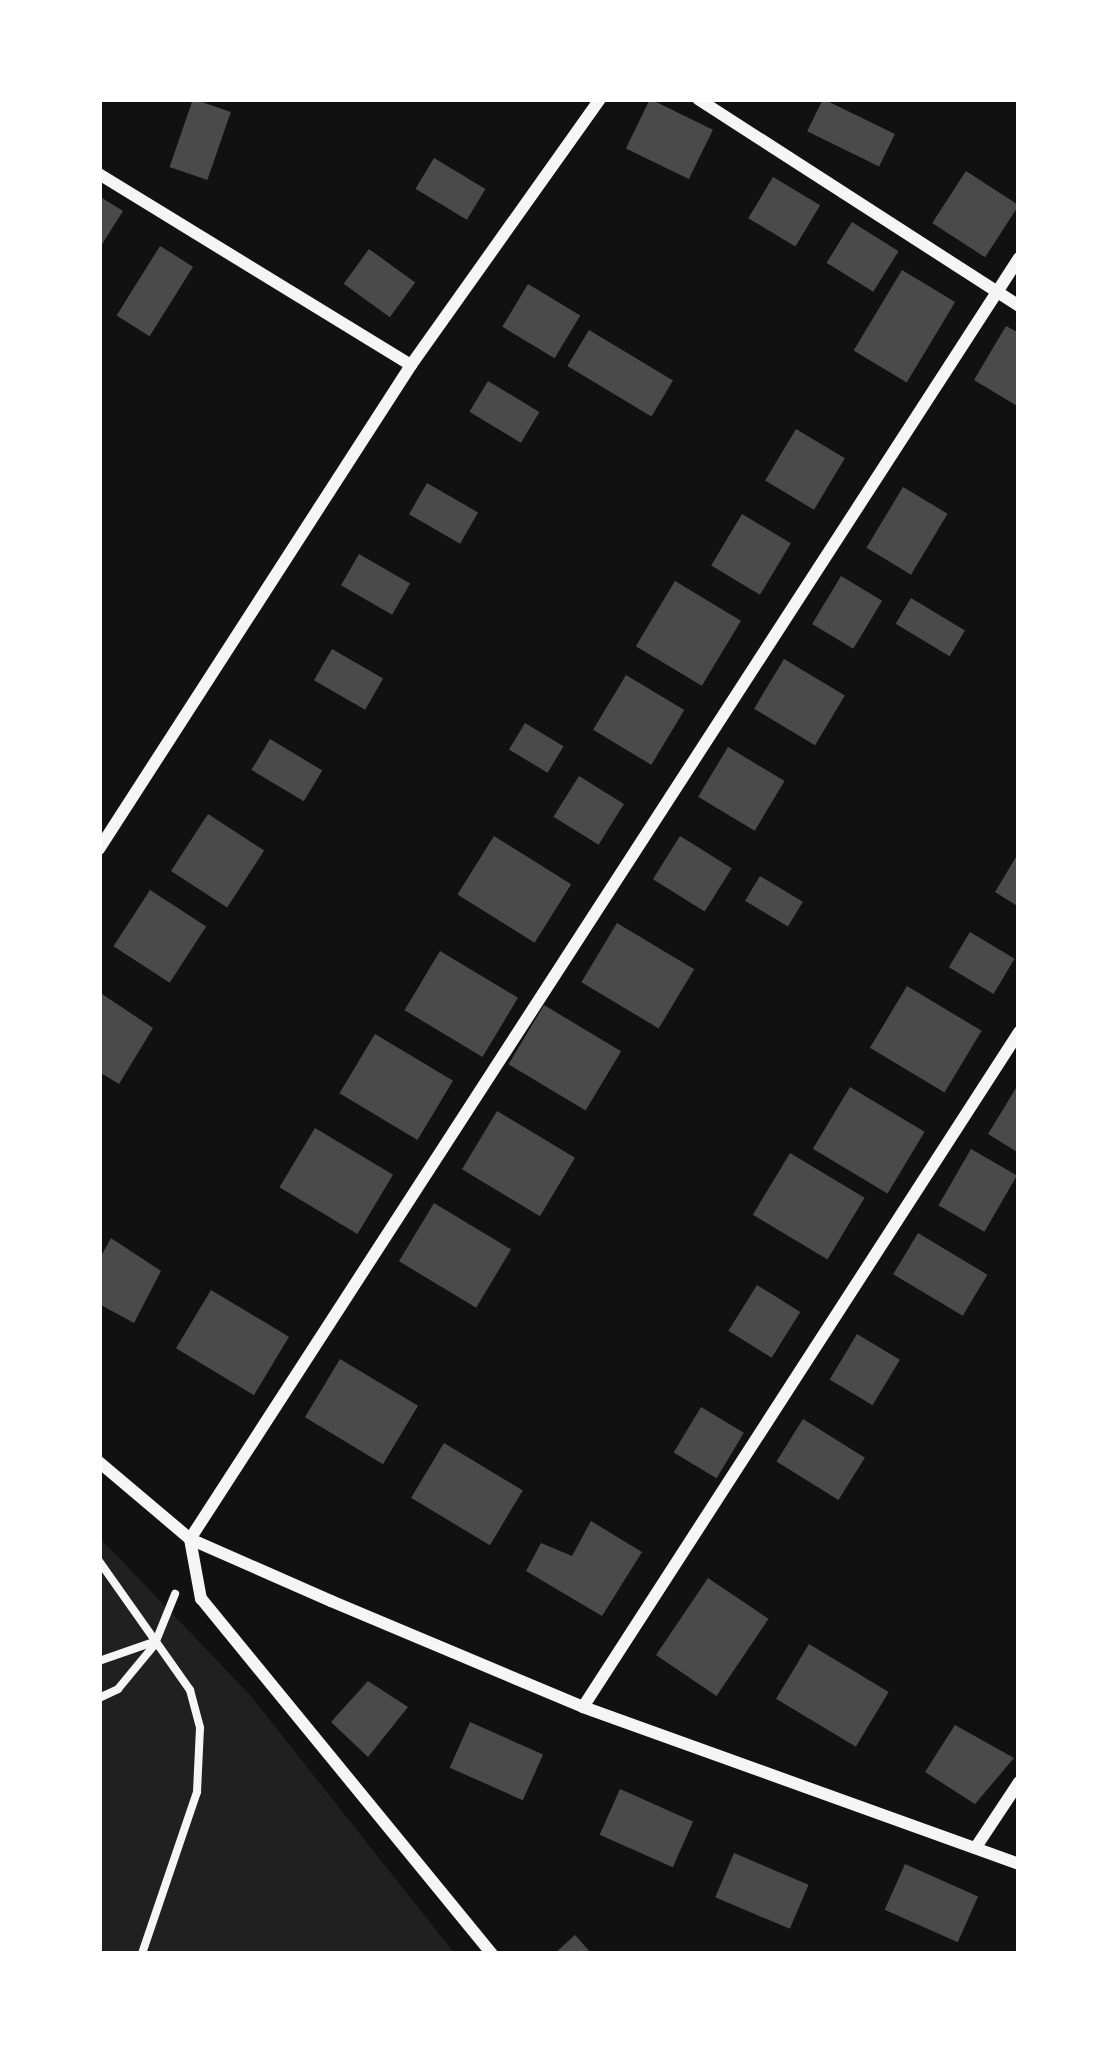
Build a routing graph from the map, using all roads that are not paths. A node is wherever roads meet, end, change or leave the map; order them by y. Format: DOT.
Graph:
graph roads {
  1 [pos="600,99"];
  2 [pos="698,99"];
  3 [pos="99,174"];
  4 [pos="1019,258"];
  5 [pos="997,292"];
  6 [pos="1019,306"];
  7 [pos="411,364"];
  8 [pos="99,849"];
  9 [pos="1019,1032"];
  10 [pos="99,1462"];
  11 [pos="190,1538"];
  12 [pos="583,1707"];
  13 [pos="1019,1782"];
  14 [pos="976,1847"];
  15 [pos="1019,1864"];
  16 [pos="492,1954"];
  1 -- 7 [label="street"];
  2 -- 5 [label="street"];
  3 -- 7 [label="street"];
  4 -- 5 [label="street"];
  5 -- 6 [label="street"];
  5 -- 11 [label="street"];
  7 -- 8 [label="street"];
  9 -- 12 [label="street"];
  10 -- 11 [label="street"];
  11 -- 12 [label="street"];
  11 -- 16 [label="street"];
  12 -- 14 [label="street"];
  13 -- 14 [label="street"];
  14 -- 15 [label="street"];
}
